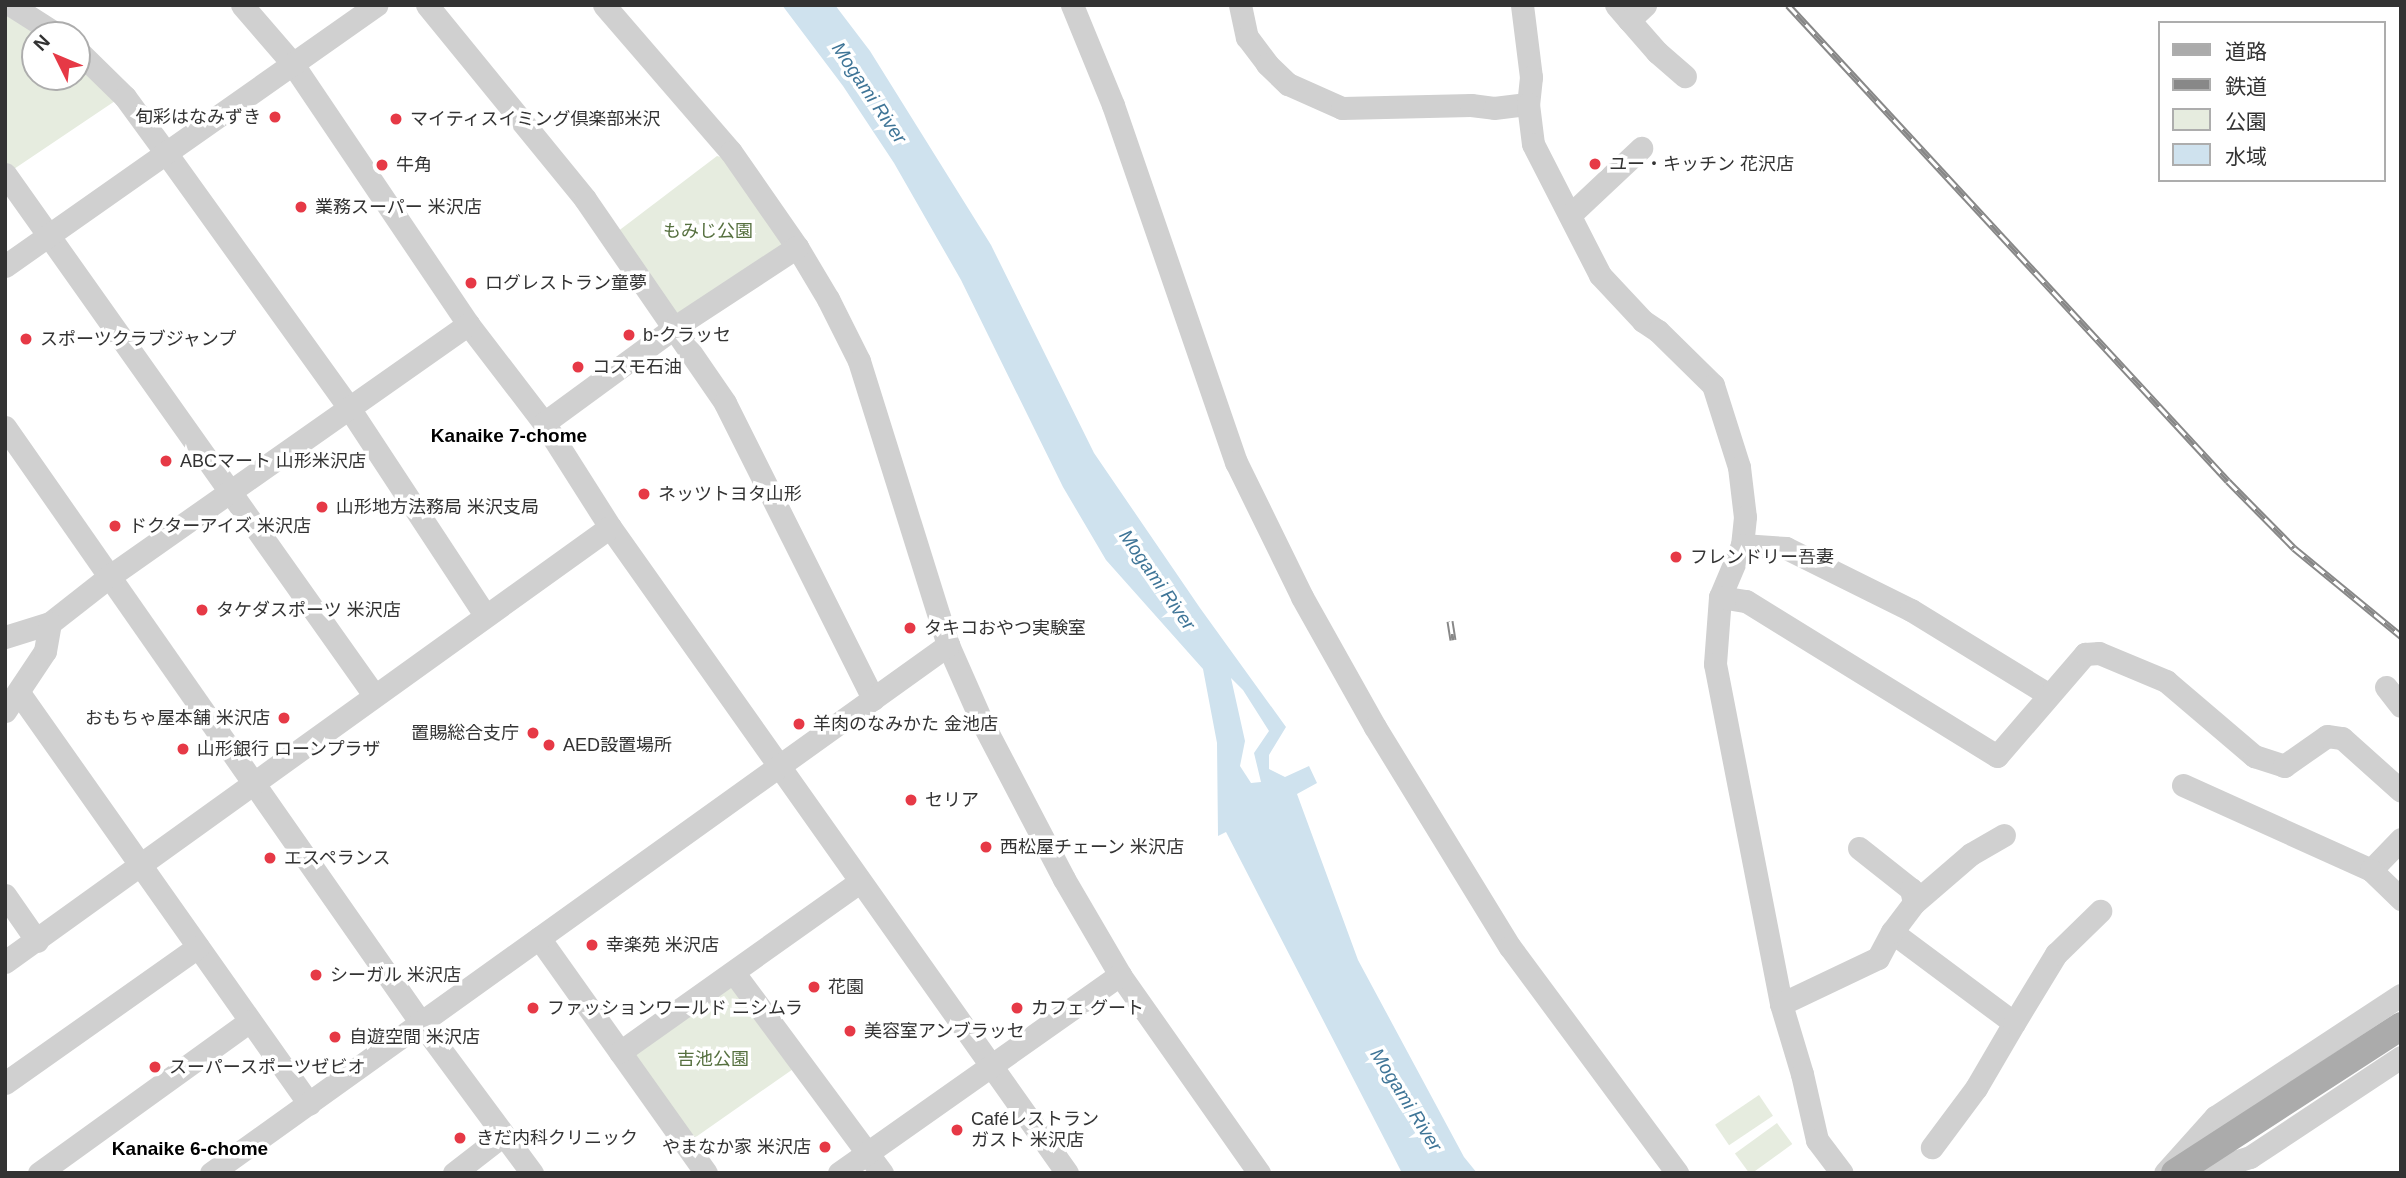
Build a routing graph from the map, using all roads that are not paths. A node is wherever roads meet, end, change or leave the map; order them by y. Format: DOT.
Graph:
graph roads {
  1 [pos="11,5"];
  2 [pos="242,5"];
  3 [pos="376,5"];
  4 [pos="427,5"];
  5 [pos="604,5"];
  6 [pos="1072,5"];
  7 [pos="1240,5"];
  8 [pos="1522,5"];
  9 [pos="1630,10"];
  10 [pos="36,21"];
  11 [pos="292,63"];
  12 [pos="91,64"];
  13 [pos="1685,76"];
  14 [pos="1528,104"];
  15 [pos="1641,148"];
  16 [pos="166,153"];
  17 [pos="5,174"];
  18 [pos="1570,215"];
  19 [pos="48,235"];
  20 [pos="797,247"];
  21 [pos="5,266"];
  22 [pos="468,324"];
  23 [pos="675,327"];
  24 [pos="349,408"];
  25 [pos="544,423"];
  26 [pos="5,427"];
  27 [pos="230,492"];
  28 [pos="610,527"];
  29 [pos="1742,545"];
  30 [pos="110,576"];
  31 [pos="1720,597"];
  32 [pos="485,615"];
  33 [pos="50,623"];
  34 [pos="5,636"];
  35 [pos="948,645"];
  36 [pos="2386,687"];
  37 [pos="374,695"];
  38 [pos="2049,695"];
  39 [pos="873,699"];
  40 [pos="12,702"];
  41 [pos="2401,706"];
  42 [pos="778,768"];
  43 [pos="253,782"];
  44 [pos="2183,785"];
  45 [pos="2401,791"];
  46 [pos="2004,835"];
  47 [pos="2401,839"];
  48 [pos="1859,848"];
  49 [pos="140,865"];
  50 [pos="2371,870"];
  51 [pos="859,882"];
  52 [pos="5,895"];
  53 [pos="2401,899"];
  54 [pos="1914,904"];
  55 [pos="2100,911"];
  56 [pos="1892,932"];
  57 [pos="539,938"];
  58 [pos="37,941"];
  59 [pos="198,947"];
  60 [pos="5,962"];
  61 [pos="734,973"];
  62 [pos="1120,975"];
  63 [pos="2401,995"];
  64 [pos="1781,1004"];
  65 [pos="250,1021"];
  66 [pos="421,1023"];
  67 [pos="2014,1023"];
  68 [pos="2401,1026"];
  69 [pos="620,1052"];
  70 [pos="2401,1058"];
  71 [pos="990,1065"];
  72 [pos="5,1083"];
  73 [pos="309,1104"];
  74 [pos="503,1135"];
  75 [pos="1932,1147"];
  76 [pos="868,1152"];
  77 [pos="238,1165"];
  78 [pos="39,1173"];
  79 [pos="211,1173"];
  80 [pos="454,1173"];
  81 [pos="532,1173"];
  82 [pos="706,1173"];
  83 [pos="839,1173"];
  84 [pos="882,1173"];
  85 [pos="1067,1173"];
  86 [pos="1259,1173"];
  87 [pos="1677,1173"];
  88 [pos="1842,1173"];
  89 [pos="2165,1173"];
  90 [pos="2175,1173"];
  91 [pos="2199,1173"];
  1 -- 10 [label="street"];
  2 -- 11 [label="street"];
  3 -- 11 [label="street"];
  4 -- 23 [label="street"];
  5 -- 20 [label="street"];
  6 -- 87 [label="street"];
  7 -- 14 [label="street"];
  8 -- 14 [label="street"];
  9 -- 13 [label="street"];
  11 -- 16 [label="street"];
  11 -- 22 [label="street"];
  12 -- 16 [label="street"];
  14 -- 18 [label="street"];
  15 -- 18 [label="street"];
  16 -- 19 [label="street"];
  16 -- 24 [label="street"];
  17 -- 19 [label="street"];
  18 -- 29 [label="street"];
  19 -- 21 [label="street"];
  19 -- 27 [label="street"];
  20 -- 23 [label="street"];
  20 -- 35 [label="street"];
  22 -- 24 [label="street"];
  22 -- 25 [label="street"];
  23 -- 25 [label="street"];
  23 -- 39 [label="street"];
  24 -- 27 [label="street"];
  24 -- 32 [label="street"];
  25 -- 28 [label="street"];
  26 -- 30 [label="street"];
  27 -- 30 [label="street"];
  27 -- 37 [label="street"];
  28 -- 32 [label="street"];
  28 -- 42 [label="street"];
  29 -- 31 [label="street"];
  29 -- 38 [label="street"];
  30 -- 33 [label="street"];
  30 -- 43 [label="street"];
  31 -- 38 [label="street"];
  31 -- 64 [label="street"];
  32 -- 37 [label="street"];
  33 -- 34 [label="street"];
  33 -- 40 [label="street"];
  35 -- 39 [label="street"];
  35 -- 62 [label="street"];
  36 -- 41 [label="street"];
  37 -- 43 [label="street"];
  38 -- 45 [label="street"];
  39 -- 42 [label="street"];
  40 -- 49 [label="street"];
  42 -- 51 [label="street"];
  42 -- 57 [label="street"];
  43 -- 49 [label="street"];
  43 -- 66 [label="street"];
  44 -- 50 [label="street"];
  46 -- 54 [label="street"];
  47 -- 50 [label="street"];
  48 -- 54 [label="street"];
  49 -- 58 [label="street"];
  49 -- 59 [label="street"];
  50 -- 53 [label="street"];
  51 -- 61 [label="street"];
  51 -- 71 [label="street"];
  52 -- 58 [label="street"];
  54 -- 56 [label="street"];
  55 -- 67 [label="street"];
  56 -- 64 [label="street"];
  56 -- 67 [label="street"];
  57 -- 66 [label="street"];
  57 -- 69 [label="street"];
  58 -- 60 [label="street"];
  59 -- 65 [label="street"];
  59 -- 72 [label="street"];
  61 -- 69 [label="street"];
  61 -- 76 [label="street"];
  62 -- 71 [label="street"];
  62 -- 86 [label="street"];
  63 -- 89 [label="street"];
  64 -- 88 [label="street"];
  65 -- 73 [label="street"];
  65 -- 78 [label="street"];
  66 -- 73 [label="street"];
  66 -- 74 [label="street"];
  67 -- 75 [label="street"];
  68 -- 90 [label="main road"];
  69 -- 82 [label="street"];
  70 -- 91 [label="street"];
  71 -- 76 [label="street"];
  71 -- 85 [label="street"];
  73 -- 77 [label="street"];
  74 -- 80 [label="street"];
  74 -- 81 [label="street"];
  76 -- 83 [label="street"];
  76 -- 84 [label="street"];
  77 -- 79 [label="street"];
}
